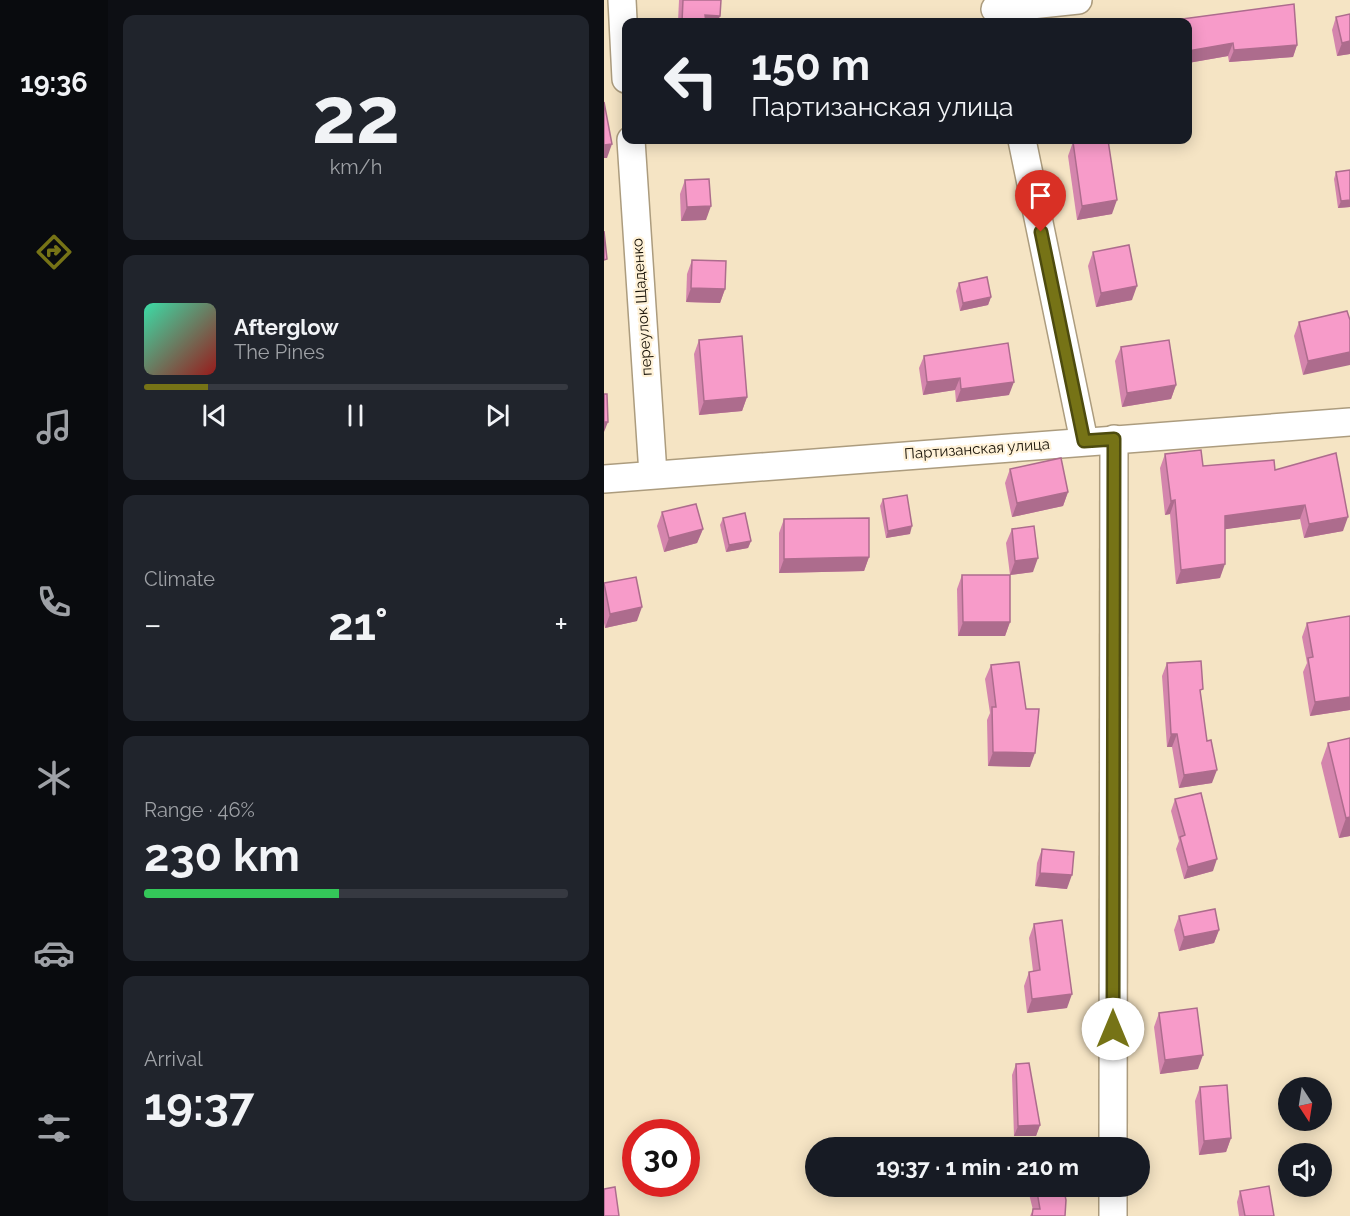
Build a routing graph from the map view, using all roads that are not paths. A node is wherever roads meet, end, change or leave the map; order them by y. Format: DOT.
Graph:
graph roads {
  1 [pos="622,0"];
  2 [pos="1078,0"];
  3 [pos="996,11"];
  4 [pos="623,18"];
  5 [pos="631,144"];
  6 [pos="1023,144"];
  7 [pos="1350,422"];
  8 [pos="1114,439"];
  9 [pos="1084,441"];
  10 [pos="653,474"];
  11 [pos="604,479"];
  12 [pos="1113,1137"];
  13 [pos="1113,1197"];
  14 [pos="1112,1216"];
  1 -- 4 [label="street"];
  2 -- 3 [label="street"];
  5 -- 10 [label="street, переулок Щаденко"];
  6 -- 9 [label="street"];
  7 -- 8 [label="street, Партизанская улица"];
  8 -- 9 [label="street, Партизанская улица"];
  8 -- 12 [label="street"];
  9 -- 10 [label="street, Партизанская улица"];
  10 -- 11 [label="street, Партизанская улица"];
  13 -- 14 [label="street"];
}
